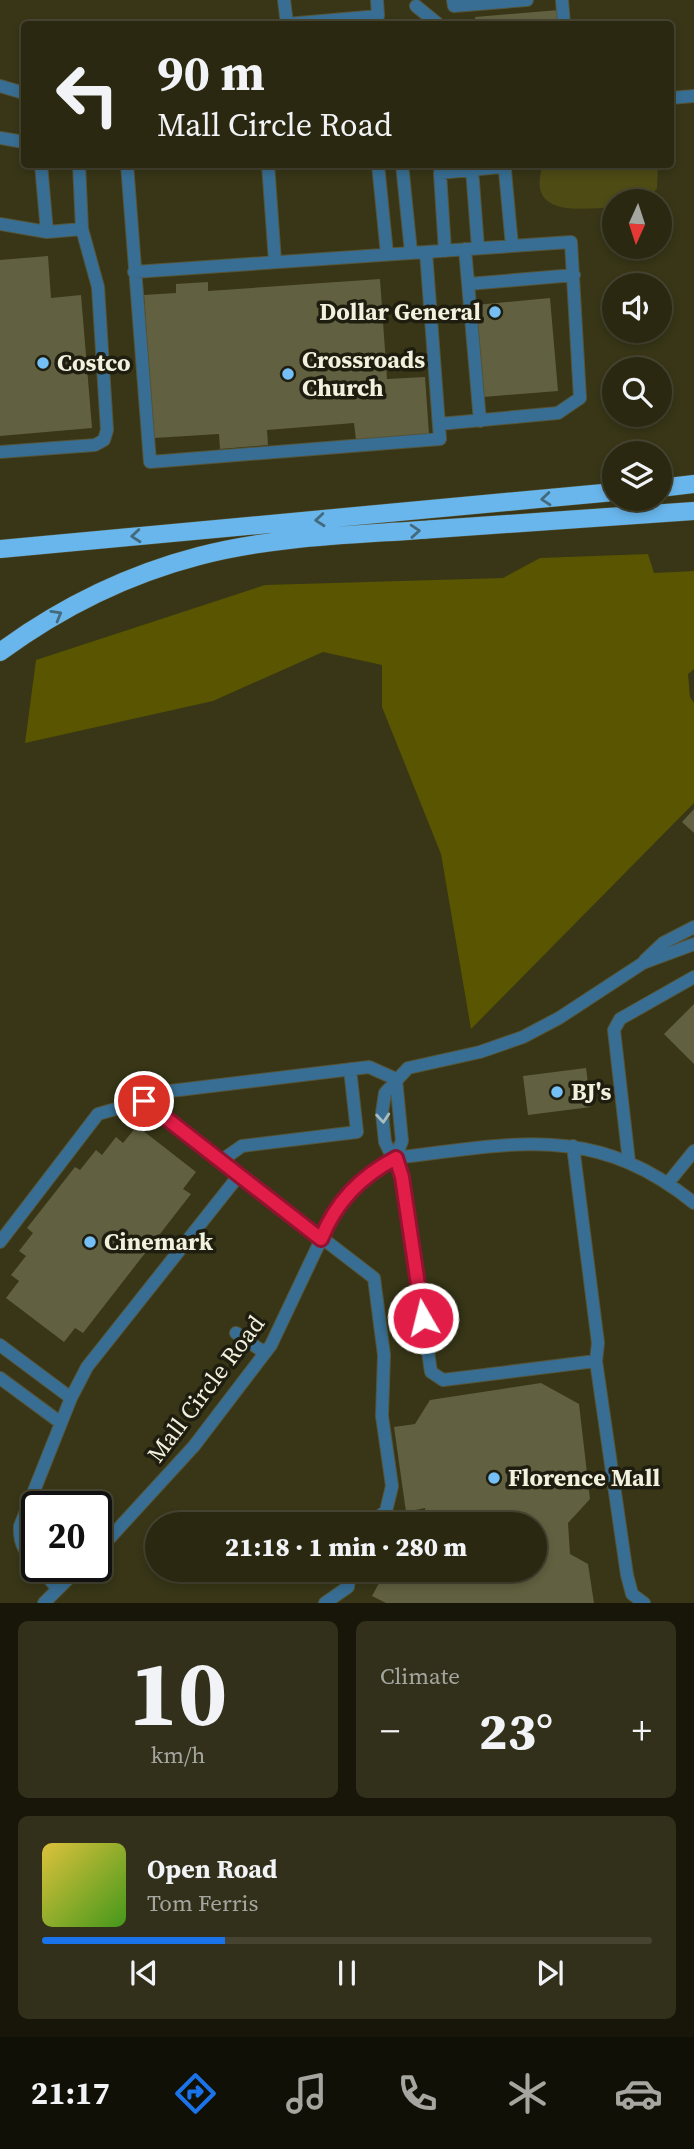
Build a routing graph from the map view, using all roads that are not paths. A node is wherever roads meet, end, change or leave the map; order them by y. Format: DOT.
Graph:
graph roads {
  1 [pos="284,0"];
  2 [pos="377,0"];
  3 [pos="453,0"];
  4 [pos="527,0"];
  5 [pos="562,0"];
  6 [pos="415,3"];
  7 [pos="287,21"];
  8 [pos="321,21"];
  9 [pos="417,21"];
  10 [pos="435,21"];
  11 [pos="565,21"];
  12 [pos="0,86"];
  13 [pos="21,92"];
  14 [pos="694,96"];
  15 [pos="674,98"];
  16 [pos="0,138"];
  17 [pos="21,142"];
  18 [pos="41,168"];
  19 [pos="79,168"];
  20 [pos="127,168"];
  21 [pos="268,168"];
  22 [pos="378,168"];
  23 [pos="402,168"];
  24 [pos="486,168"];
  25 [pos="501,168"];
  26 [pos="472,169"];
  27 [pos="0,224"];
  28 [pos="82,229"];
  29 [pos="47,232"];
  30 [pos="512,246"];
  31 [pos="471,249"];
  32 [pos="444,251"];
  33 [pos="411,252"];
  34 [pos="426,252"];
  35 [pos="387,254"];
  36 [pos="275,261"];
  37 [pos="134,272"];
  38 [pos="574,275"];
  39 [pos="468,284"];
  40 [pos="480,421"];
  41 [pos="439,424"];
  42 [pos="0,452"];
  43 [pos="694,484"];
  44 [pos="672,487"];
  45 [pos="602,493"];
  46 [pos="694,511"];
  47 [pos="2,548"];
  48 [pos="0,652"];
  49 [pos="694,927"];
  50 [pos="694,944"];
  51 [pos="643,963"];
  52 [pos="694,977"];
  53 [pos="350,1069"];
  54 [pos="396,1079"];
  55 [pos="144,1101"];
  56 [pos="573,1146"];
  57 [pos="694,1151"];
  58 [pos="396,1158"];
  59 [pos="222,1160"];
  60 [pos="629,1162"];
  61 [pos="240,1174"];
  62 [pos="668,1183"];
  63 [pos="694,1203"];
  64 [pos="321,1239"];
  65 [pos="0,1242"];
  66 [pos="236,1333"];
  67 [pos="0,1345"];
  68 [pos="265,1353"];
  69 [pos="596,1362"];
  70 [pos="0,1378"];
  71 [pos="71,1398"];
  72 [pos="61,1423"];
  73 [pos="34,1491"];
  74 [pos="385,1512"];
  75 [pos="21,1523"];
  76 [pos="112,1536"];
  77 [pos="21,1543"];
  78 [pos="52,1582"];
  79 [pos="64,1582"];
  80 [pos="349,1582"];
  81 [pos="57,1588"];
  82 [pos="44,1603"];
  83 [pos="325,1603"];
  84 [pos="644,1603"];
  1 -- 7 [label="street"];
  2 -- 8 [label="street"];
  3 -- 4 [label="street"];
  5 -- 11 [label="street"];
  6 -- 9 [label="street"];
  6 -- 10 [label="street"];
  12 -- 13 [label="street"];
  14 -- 15 [label="street"];
  16 -- 17 [label="street"];
  18 -- 29 [label="street"];
  19 -- 28 [label="street"];
  20 -- 37 [label="street"];
  21 -- 36 [label="street"];
  22 -- 35 [label="street"];
  23 -- 33 [label="street"];
  24 -- 26 [label="street"];
  25 -- 30 [label="street"];
  26 -- 31 [label="street"];
  26 -- 32 [label="street"];
  27 -- 29 [label="street"];
  28 -- 29 [label="street"];
  28 -- 42 [label="street"];
  30 -- 31 [label="street"];
  30 -- 38 [label="street"];
  31 -- 32 [label="street"];
  31 -- 39 [label="street"];
  32 -- 34 [label="street"];
  33 -- 34 [label="street"];
  33 -- 35 [label="street"];
  34 -- 41 [label="street"];
  35 -- 36 [label="street"];
  36 -- 37 [label="street"];
  37 -- 41 [label="street"];
  38 -- 39 [label="street"];
  38 -- 40 [label="street"];
  39 -- 40 [label="street"];
  40 -- 41 [label="street"];
  43 -- 44 [label="highway"];
  45 -- 47 [label="highway, one-way"];
  48 -- 46 [label="highway, one-way"];
  49 -- 51 [label="street"];
  50 -- 51 [label="street"];
  51 -- 54 [label="street"];
  52 -- 60 [label="street"];
  53 -- 54 [label="street"];
  53 -- 55 [label="street"];
  53 -- 59 [label="street"];
  54 -- 58 [label="street"];
  55 -- 59 [label="street"];
  55 -- 65 [label="street"];
  56 -- 58 [label="street, Mall Circle Road"];
  56 -- 60 [label="street, Mall Circle Road"];
  56 -- 69 [label="street"];
  57 -- 62 [label="street"];
  58 -- 64 [label="street, Mall Circle Road"];
  58 -- 69 [label="street"];
  59 -- 61 [label="street"];
  60 -- 62 [label="street, Mall Circle Road"];
  61 -- 64 [label="street"];
  61 -- 71 [label="street"];
  62 -- 63 [label="street, Mall Circle Road"];
  64 -- 68 [label="street, Mall Circle Road"];
  64 -- 74 [label="street"];
  66 -- 68 [label="street"];
  67 -- 71 [label="street"];
  68 -- 76 [label="street, Mall Circle Road"];
  69 -- 84 [label="street"];
  70 -- 72 [label="street"];
  71 -- 72 [label="street"];
  72 -- 73 [label="street"];
  75 -- 77 [label="street"];
  78 -- 81 [label="street"];
  79 -- 81 [label="street"];
  80 -- 83 [label="street"];
  81 -- 82 [label="street"];
}
